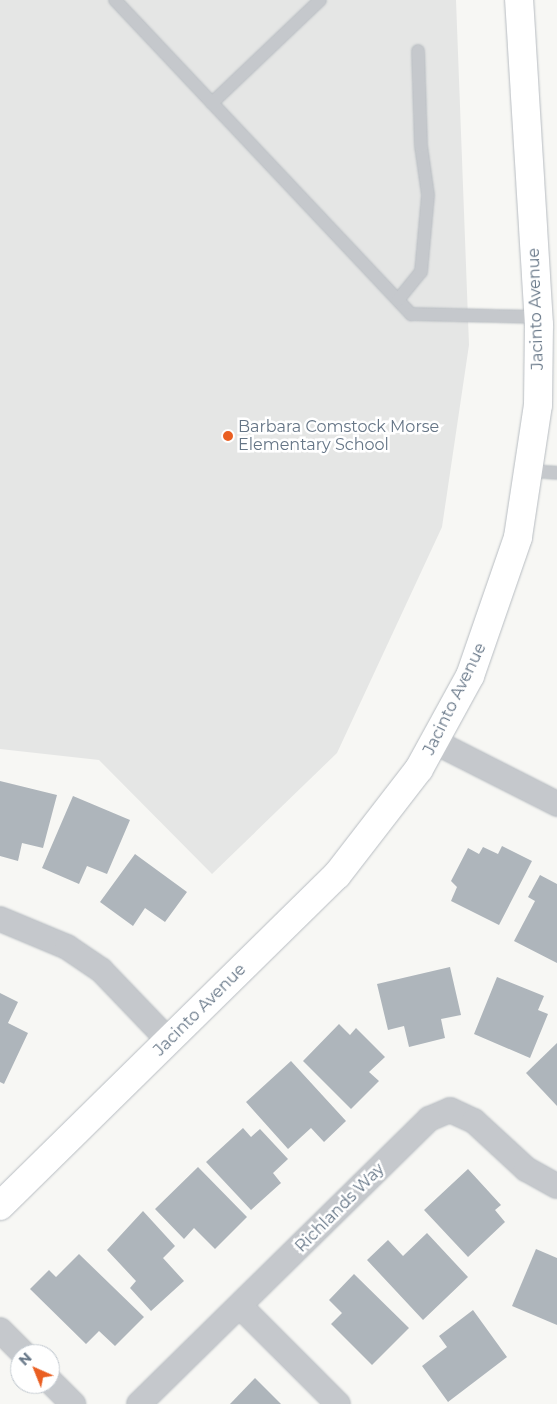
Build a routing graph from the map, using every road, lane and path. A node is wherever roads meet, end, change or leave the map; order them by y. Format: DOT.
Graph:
graph roads {
  1 [pos="115,0"];
  2 [pos="320,0"];
  3 [pos="519,0"];
  4 [pos="418,51"];
  5 [pos="212,103"];
  6 [pos="398,300"];
  7 [pos="539,317"];
  8 [pos="544,472"];
  9 [pos="435,742"];
  10 [pos="557,804"];
  11 [pos="0,919"];
  12 [pos="169,1041"];
  13 [pos="557,1186"];
  14 [pos="0,1206"];
  15 [pos="241,1306"];
  16 [pos="0,1330"];
  17 [pos="14,1344"];
  18 [pos="60,1391"];
  19 [pos="73,1404"];
  20 [pos="139,1404"];
  21 [pos="338,1404"];
  1 -- 5 [label="lane"];
  2 -- 5 [label="lane"];
  3 -- 7 [label="street, Jacinto Avenue"];
  4 -- 6 [label="lane"];
  5 -- 6 [label="lane"];
  6 -- 7 [label="lane"];
  7 -- 8 [label="street, Jacinto Avenue"];
  8 -- 9 [label="street, Jacinto Avenue"];
  9 -- 10 [label="street"];
  9 -- 12 [label="street, Jacinto Avenue"];
  11 -- 12 [label="street"];
  12 -- 14 [label="street, Jacinto Avenue"];
  13 -- 15 [label="street, Richlands Way"];
  15 -- 20 [label="street, Richlands Way"];
  15 -- 21 [label="street"];
  16 -- 17 [label="street"];
  18 -- 19 [label="street"];
}
